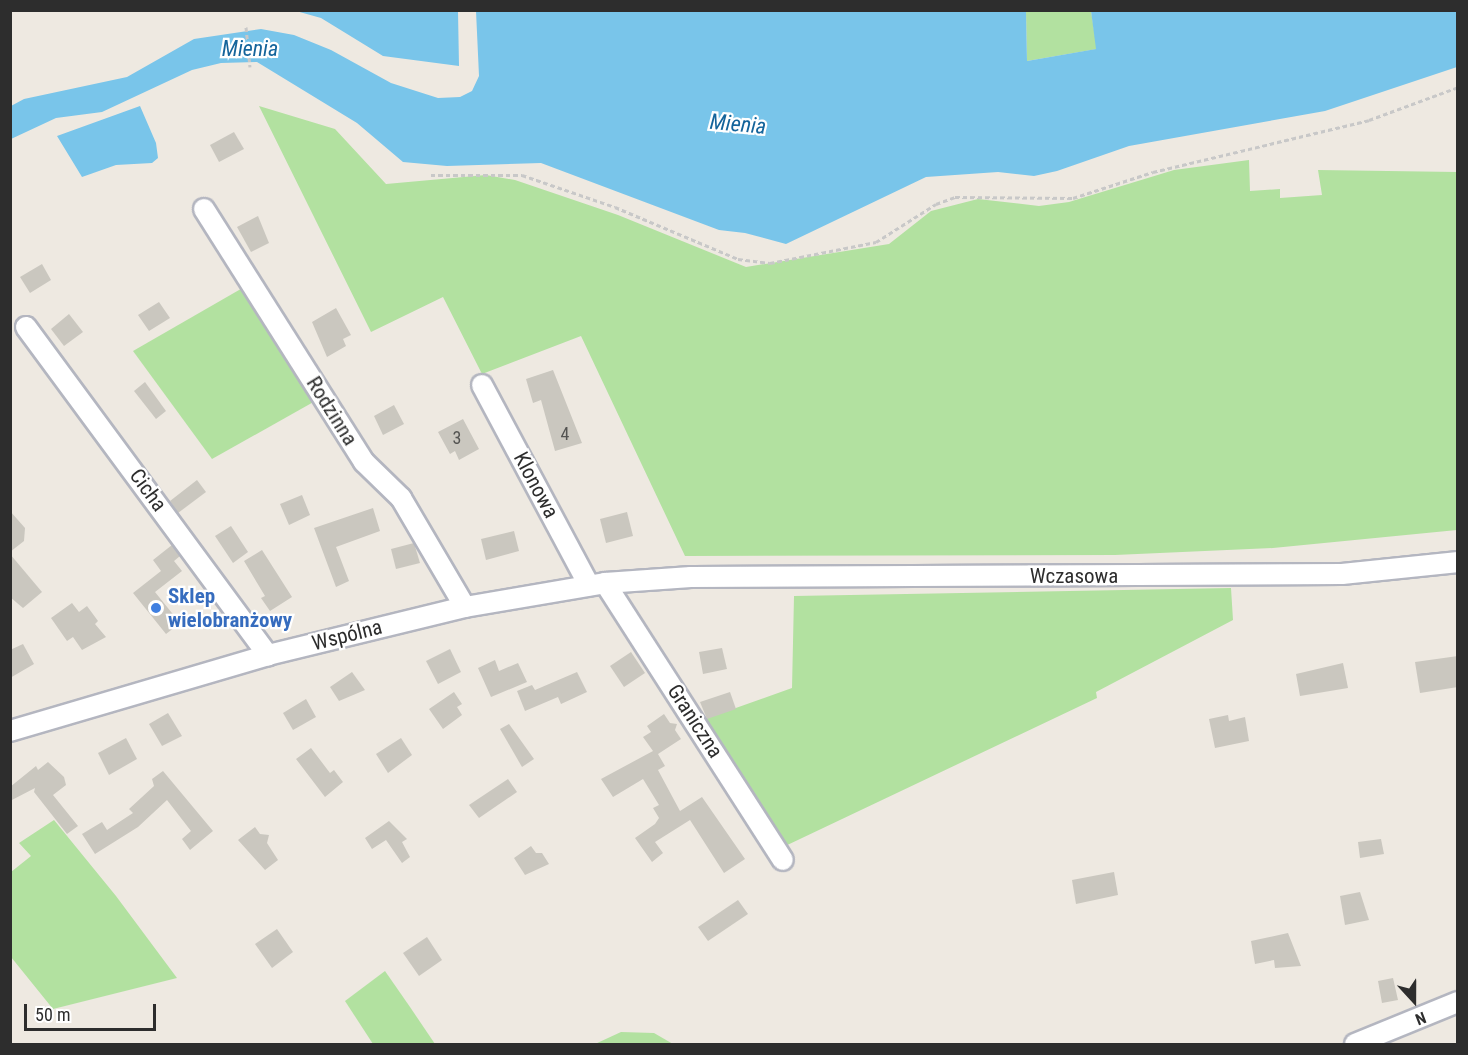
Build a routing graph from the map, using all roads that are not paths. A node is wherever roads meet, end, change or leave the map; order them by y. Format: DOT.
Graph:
graph roads {
  1 [pos="204,209"];
  2 [pos="26,327"];
  3 [pos="482,386"];
  4 [pos="1458,562"];
  5 [pos="691,577"];
  6 [pos="597,584"];
  7 [pos="465,607"];
  8 [pos="268,655"];
  9 [pos="10,731"];
  10 [pos="783,860"];
  11 [pos="1458,1002"];
  12 [pos="1355,1044"];
  1 -- 7 [label="street, Rodzinna"];
  2 -- 8 [label="street, Cicha"];
  3 -- 6 [label="street, Klonowa"];
  4 -- 5 [label="street, Wczasowa"];
  5 -- 6 [label="street, Wspólna"];
  6 -- 7 [label="street, Wspólna"];
  6 -- 10 [label="street, Graniczna"];
  7 -- 8 [label="street, Wspólna"];
  8 -- 9 [label="street, Wspólna"];
  11 -- 12 [label="street"];
}
